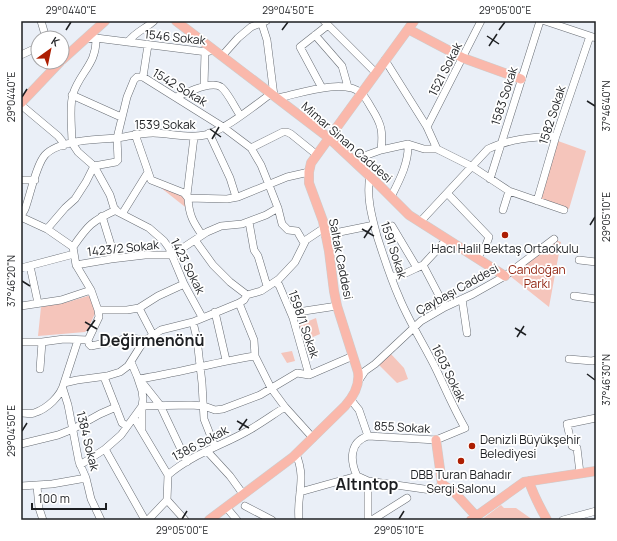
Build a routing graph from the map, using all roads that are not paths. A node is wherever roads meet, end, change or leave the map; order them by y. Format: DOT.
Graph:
graph roads {
  1 [pos="105,21"];
  2 [pos="154,21"];
  3 [pos="176,21"];
  4 [pos="245,21"];
  5 [pos="414,21"];
  6 [pos="481,21"];
  7 [pos="540,21"];
  8 [pos="545,21"];
  9 [pos="263,22"];
  10 [pos="326,23"];
  11 [pos="251,27"];
  12 [pos="408,29"];
  13 [pos="315,35"];
  14 [pos="593,37"];
  15 [pos="96,38"];
  16 [pos="85,39"];
  17 [pos="128,42"];
  18 [pos="148,45"];
  19 [pos="70,48"];
  20 [pos="209,51"];
  21 [pos="222,56"];
  22 [pos="463,58"];
  23 [pos="385,60"];
  24 [pos="53,70"];
  25 [pos="376,73"];
  26 [pos="143,77"];
  27 [pos="521,79"];
  28 [pos="204,86"];
  29 [pos="348,87"];
  30 [pos="322,88"];
  31 [pos="361,93"];
  32 [pos="72,95"];
  33 [pos="275,96"];
  34 [pos="176,97"];
  35 [pos="21,104"];
  36 [pos="240,115"];
  37 [pos="121,117"];
  38 [pos="223,126"];
  39 [pos="427,127"];
  40 [pos="209,133"];
  41 [pos="135,134"];
  42 [pos="556,136"];
  43 [pos="194,137"];
  44 [pos="117,138"];
  45 [pos="329,138"];
  46 [pos="501,142"];
  47 [pos="72,143"];
  48 [pos="408,144"];
  49 [pos="63,146"];
  50 [pos="251,148"];
  51 [pos="437,149"];
  52 [pos="381,150"];
  53 [pos="317,155"];
  54 [pos="353,160"];
  55 [pos="94,166"];
  56 [pos="471,166"];
  57 [pos="148,172"];
  58 [pos="309,172"];
  59 [pos="370,176"];
  60 [pos="490,179"];
  61 [pos="21,180"];
  62 [pos="35,180"];
  63 [pos="269,185"];
  64 [pos="509,191"];
  65 [pos="447,193"];
  66 [pos="188,197"];
  67 [pos="236,197"];
  68 [pos="391,197"];
  69 [pos="537,201"];
  70 [pos="278,208"];
  71 [pos="503,210"];
  72 [pos="564,210"];
  73 [pos="119,212"];
  74 [pos="22,213"];
  75 [pos="102,216"];
  76 [pos="249,222"];
  77 [pos="420,222"];
  78 [pos="374,225"];
  79 [pos="392,226"];
  80 [pos="47,230"];
  81 [pos="324,232"];
  82 [pos="202,235"];
  83 [pos="447,239"];
  84 [pos="554,239"];
  85 [pos="195,240"];
  86 [pos="304,243"];
  87 [pos="73,251"];
  88 [pos="172,255"];
  89 [pos="115,258"];
  90 [pos="477,258"];
  91 [pos="579,260"];
  92 [pos="596,262"];
  93 [pos="76,265"];
  94 [pos="30,266"];
  95 [pos="420,266"];
  96 [pos="21,268"];
  97 [pos="505,276"];
  98 [pos="391,277"];
  99 [pos="275,282"];
  100 [pos="184,284"];
  101 [pos="267,286"];
  102 [pos="91,290"];
  103 [pos="247,295"];
  104 [pos="574,296"];
  105 [pos="462,299"];
  106 [pos="596,299"];
  107 [pos="38,303"];
  108 [pos="240,303"];
  109 [pos="21,306"];
  110 [pos="337,306"];
  111 [pos="445,307"];
  112 [pos="139,308"];
  113 [pos="98,310"];
  114 [pos="215,312"];
  115 [pos="291,313"];
  116 [pos="202,317"];
  117 [pos="193,322"];
  118 [pos="414,327"];
  119 [pos="467,332"];
  120 [pos="153,335"];
  121 [pos="78,340"];
  122 [pos="88,340"];
  123 [pos="146,340"];
  124 [pos="21,342"];
  125 [pos="42,342"];
  126 [pos="255,356"];
  127 [pos="353,356"];
  128 [pos="569,359"];
  129 [pos="226,360"];
  130 [pos="596,360"];
  131 [pos="130,362"];
  132 [pos="375,364"];
  133 [pos="356,366"];
  134 [pos="200,367"];
  135 [pos="40,369"];
  136 [pos="309,375"];
  137 [pos="104,377"];
  138 [pos="138,377"];
  139 [pos="359,380"];
  140 [pos="64,386"];
  141 [pos="271,388"];
  142 [pos="351,400"];
  143 [pos="160,405"];
  144 [pos="142,406"];
  145 [pos="204,406"];
  146 [pos="116,407"];
  147 [pos="285,407"];
  148 [pos="21,413"];
  149 [pos="134,418"];
  150 [pos="596,418"];
  151 [pos="126,426"];
  152 [pos="73,430"];
  153 [pos="142,430"];
  154 [pos="368,436"];
  155 [pos="313,438"];
  156 [pos="436,440"];
  157 [pos="21,444"];
  158 [pos="215,447"];
  159 [pos="105,449"];
  160 [pos="207,451"];
  161 [pos="296,454"];
  162 [pos="187,462"];
  163 [pos="80,465"];
  164 [pos="596,471"];
  165 [pos="580,473"];
  166 [pos="168,475"];
  167 [pos="357,476"];
  168 [pos="86,478"];
  169 [pos="368,481"];
  170 [pos="527,481"];
  171 [pos="442,484"];
  172 [pos="21,486"];
  173 [pos="37,486"];
  174 [pos="300,492"];
  175 [pos="243,494"];
  176 [pos="407,498"];
  177 [pos="167,500"];
  178 [pos="245,506"];
  179 [pos="226,507"];
  180 [pos="596,511"];
  181 [pos="381,517"];
  182 [pos="474,518"];
  183 [pos="42,520"];
  184 [pos="101,520"];
  185 [pos="146,520"];
  186 [pos="185,520"];
  187 [pos="209,520"];
  188 [pos="237,520"];
  189 [pos="272,520"];
  190 [pos="299,520"];
  191 [pos="368,520"];
  192 [pos="372,520"];
  193 [pos="540,520"];
  194 [pos="547,520"];
  195 [pos="566,520"];
  1 -- 16 [label="main road"];
  2 -- 17 [label="street"];
  3 -- 20 [label="main road, Mimar Sinan Caddesi"];
  4 -- 11 [label="street"];
  5 -- 12 [label="main road"];
  6 -- 22 [label="street, 1521 Sokak"];
  7 -- 27 [label="street, 1583 Sokak"];
  8 -- 14 [label="street"];
  9 -- 11 [label="street"];
  9 -- 33 [label="street"];
  10 -- 13 [label="street"];
  10 -- 25 [label="street"];
  11 -- 21 [label="street"];
  12 -- 22 [label="main road"];
  12 -- 23 [label="main road"];
  13 -- 29 [label="street"];
  13 -- 30 [label="street"];
  14 -- 42 [label="street, 1582 Sokak"];
  15 -- 16 [label="street, 1546 Sokak"];
  15 -- 17 [label="street, 1546 Sokak"];
  15 -- 32 [label="street"];
  16 -- 19 [label="main road"];
  17 -- 18 [label="street, 1546 Sokak"];
  18 -- 20 [label="street, 1546 Sokak"];
  18 -- 26 [label="street"];
  20 -- 21 [label="main road, Mimar Sinan Caddesi"];
  20 -- 28 [label="street"];
  21 -- 33 [label="main road, Mimar Sinan Caddesi"];
  22 -- 27 [label="main road"];
  22 -- 39 [label="street, 1521 Sokak"];
  23 -- 25 [label="main road"];
  23 -- 39 [label="street"];
  24 -- 35 [label="main road"];
  25 -- 31 [label="main road"];
  26 -- 34 [label="street, 1542 Sokak"];
  26 -- 37 [label="street, 1542 Sokak"];
  27 -- 46 [label="street, 1583 Sokak"];
  28 -- 34 [label="street"];
  28 -- 36 [label="street"];
  29 -- 30 [label="street"];
  29 -- 31 [label="street"];
  30 -- 33 [label="street"];
  31 -- 45 [label="main road"];
  31 -- 52 [label="street"];
  32 -- 37 [label="street"];
  32 -- 47 [label="street"];
  33 -- 36 [label="street, 1539 Sokak"];
  33 -- 45 [label="main road, Mimar Sinan Caddesi"];
  34 -- 38 [label="street, 1542 Sokak"];
  35 -- 49 [label="street"];
  36 -- 38 [label="street, 1539 Sokak"];
  37 -- 44 [label="street, 1542 Sokak"];
  38 -- 40 [label="street, 1539 Sokak"];
  38 -- 50 [label="street, 1542 Sokak"];
  39 -- 51 [label="street"];
  40 -- 43 [label="street, 1539 Sokak"];
  40 -- 67 [label="street"];
  41 -- 43 [label="street, 1539 Sokak"];
  41 -- 44 [label="street, 1539 Sokak"];
  41 -- 57 [label="street"];
  42 -- 46 [label="street"];
  42 -- 69 [label="street, 1582 Sokak"];
  43 -- 66 [label="street"];
  44 -- 47 [label="street, 1539 Sokak"];
  44 -- 55 [label="street, 1542 Sokak"];
  45 -- 53 [label="main road"];
  45 -- 54 [label="main road, Mimar Sinan Caddesi"];
  46 -- 56 [label="street"];
  46 -- 60 [label="street, 1583 Sokak"];
  47 -- 49 [label="street, 1539 Sokak"];
  47 -- 55 [label="street"];
  48 -- 51 [label="street"];
  48 -- 52 [label="street"];
  48 -- 68 [label="street"];
  49 -- 62 [label="street, 1539 Sokak"];
  50 -- 53 [label="street"];
  50 -- 63 [label="street"];
  51 -- 56 [label="street"];
  52 -- 54 [label="street"];
  53 -- 58 [label="main road"];
  54 -- 59 [label="main road, Mimar Sinan Caddesi"];
  55 -- 73 [label="street"];
  55 -- 80 [label="street"];
  56 -- 60 [label="street"];
  56 -- 65 [label="street"];
  57 -- 66 [label="street"];
  57 -- 73 [label="street"];
  58 -- 63 [label="street"];
  58 -- 81 [label="main road, Saltak Caddesi"];
  59 -- 68 [label="main road, Mimar Sinan Caddesi"];
  59 -- 78 [label="street, 1591 Sokak"];
  60 -- 64 [label="street"];
  61 -- 62 [label="street"];
  62 -- 74 [label="street, 1539 Sokak"];
  63 -- 67 [label="street"];
  63 -- 70 [label="street"];
  64 -- 69 [label="street"];
  64 -- 71 [label="street"];
  65 -- 77 [label="street"];
  65 -- 90 [label="street"];
  66 -- 67 [label="street"];
  66 -- 82 [label="street"];
  68 -- 77 [label="main road, Mimar Sinan Caddesi"];
  69 -- 72 [label="street"];
  70 -- 76 [label="street"];
  70 -- 86 [label="street"];
  73 -- 75 [label="street"];
  73 -- 88 [label="street, 1423 Sokak"];
  74 -- 80 [label="street"];
  75 -- 87 [label="street"];
  75 -- 89 [label="street"];
  76 -- 82 [label="street"];
  76 -- 101 [label="street"];
  77 -- 83 [label="main road, Mimar Sinan Caddesi"];
  78 -- 81 [label="street"];
  78 -- 98 [label="street, 1591 Sokak"];
  79 -- 95 [label="street"];
  80 -- 87 [label="street"];
  81 -- 86 [label="street"];
  81 -- 110 [label="main road, Saltak Caddesi"];
  82 -- 85 [label="street"];
  83 -- 90 [label="main road, Mimar Sinan Caddesi"];
  83 -- 95 [label="street"];
  84 -- 97 [label="street, Çaybaşı Caddesi"];
  85 -- 88 [label="street"];
  85 -- 103 [label="street"];
  86 -- 99 [label="street"];
  87 -- 93 [label="street"];
  87 -- 94 [label="street"];
  88 -- 89 [label="street, 1423/2 Sokak"];
  88 -- 100 [label="street, 1423 Sokak"];
  89 -- 93 [label="street, 1423/2 Sokak"];
  90 -- 97 [label="main road, Mimar Sinan Caddesi"];
  91 -- 92 [label="street"];
  93 -- 102 [label="street"];
  94 -- 96 [label="street"];
  94 -- 107 [label="street"];
  95 -- 98 [label="street"];
  95 -- 111 [label="street"];
  97 -- 105 [label="street, Çaybaşı Caddesi"];
  98 -- 118 [label="street, 1591 Sokak"];
  99 -- 101 [label="street"];
  99 -- 115 [label="street, 1598/1 Sokak"];
  100 -- 112 [label="street"];
  100 -- 116 [label="street, 1423 Sokak"];
  101 -- 103 [label="street"];
  102 -- 107 [label="street"];
  102 -- 113 [label="street"];
  103 -- 108 [label="street"];
  104 -- 106 [label="street"];
  105 -- 111 [label="street, Çaybaşı Caddesi"];
  105 -- 119 [label="street"];
  107 -- 109 [label="street"];
  108 -- 114 [label="street"];
  108 -- 126 [label="street"];
  110 -- 115 [label="street"];
  110 -- 127 [label="main road, Saltak Caddesi"];
  111 -- 118 [label="street, Çaybaşı Caddesi"];
  112 -- 113 [label="street"];
  112 -- 120 [label="street"];
  113 -- 122 [label="street"];
  114 -- 116 [label="street"];
  114 -- 129 [label="street"];
  115 -- 136 [label="street, 1598/1 Sokak"];
  116 -- 117 [label="street"];
  117 -- 120 [label="street"];
  117 -- 134 [label="street"];
  118 -- 132 [label="street, Çaybaşı Caddesi"];
  118 -- 156 [label="street, 1603 Sokak"];
  120 -- 123 [label="street"];
  121 -- 122 [label="street"];
  121 -- 125 [label="street"];
  121 -- 140 [label="street"];
  122 -- 123 [label="street"];
  123 -- 131 [label="street"];
  124 -- 125 [label="street"];
  125 -- 135 [label="street"];
  126 -- 129 [label="street"];
  126 -- 141 [label="street"];
  127 -- 133 [label="main road, Saltak Caddesi"];
  127 -- 136 [label="street"];
  128 -- 130 [label="street"];
  129 -- 134 [label="street"];
  131 -- 137 [label="street"];
  131 -- 138 [label="street"];
  132 -- 133 [label="street"];
  132 -- 139 [label="street, Çaybaşı Caddesi"];
  133 -- 139 [label="main road"];
  134 -- 138 [label="street"];
  134 -- 145 [label="street"];
  136 -- 141 [label="street"];
  137 -- 140 [label="street"];
  137 -- 146 [label="street"];
  138 -- 143 [label="street"];
  138 -- 144 [label="street"];
  139 -- 142 [label="main road, Çaybaşı Caddesi"];
  140 -- 148 [label="street"];
  140 -- 152 [label="street, 1384 Sokak"];
  141 -- 145 [label="street"];
  141 -- 147 [label="street"];
  142 -- 154 [label="street"];
  142 -- 155 [label="main road, Çaybaşı Caddesi"];
  143 -- 144 [label="street"];
  143 -- 145 [label="street"];
  143 -- 162 [label="street"];
  144 -- 149 [label="street"];
  144 -- 153 [label="street"];
  145 -- 158 [label="street"];
  146 -- 151 [label="street"];
  146 -- 152 [label="street"];
  147 -- 155 [label="street"];
  147 -- 158 [label="street, 1386 Sokak"];
  149 -- 151 [label="street"];
  149 -- 153 [label="street"];
  150 -- 165 [label="street"];
  151 -- 159 [label="street"];
  152 -- 157 [label="street"];
  152 -- 163 [label="street, 1384 Sokak"];
  153 -- 166 [label="street"];
  154 -- 156 [label="street, 855 Sokak"];
  154 -- 167 [label="street"];
  155 -- 161 [label="main road, Çaybaşı Caddesi"];
  156 -- 171 [label="main road"];
  158 -- 160 [label="street, 1386 Sokak"];
  159 -- 163 [label="street"];
  159 -- 185 [label="street"];
  160 -- 162 [label="street, 1386 Sokak"];
  160 -- 175 [label="street"];
  161 -- 174 [label="street"];
  161 -- 175 [label="main road, Çaybaşı Caddesi"];
  162 -- 166 [label="street, 1386 Sokak"];
  163 -- 168 [label="street, 1384 Sokak"];
  164 -- 165 [label="main road"];
  165 -- 170 [label="main road"];
  166 -- 177 [label="street"];
  167 -- 169 [label="street"];
  167 -- 174 [label="street"];
  168 -- 173 [label="street"];
  168 -- 184 [label="street, 1384 Sokak"];
  169 -- 171 [label="street"];
  169 -- 191 [label="street"];
  170 -- 182 [label="main road"];
  170 -- 193 [label="main road"];
  170 -- 194 [label="main road"];
  171 -- 182 [label="main road"];
  172 -- 173 [label="street"];
  173 -- 183 [label="street"];
  174 -- 190 [label="street"];
  175 -- 179 [label="main road, Çaybaşı Caddesi"];
  176 -- 181 [label="street"];
  177 -- 185 [label="street"];
  177 -- 186 [label="street"];
  178 -- 189 [label="street"];
  179 -- 187 [label="main road, Çaybaşı Caddesi"];
  179 -- 188 [label="street"];
  180 -- 195 [label="street"];
  181 -- 192 [label="street"];
}
